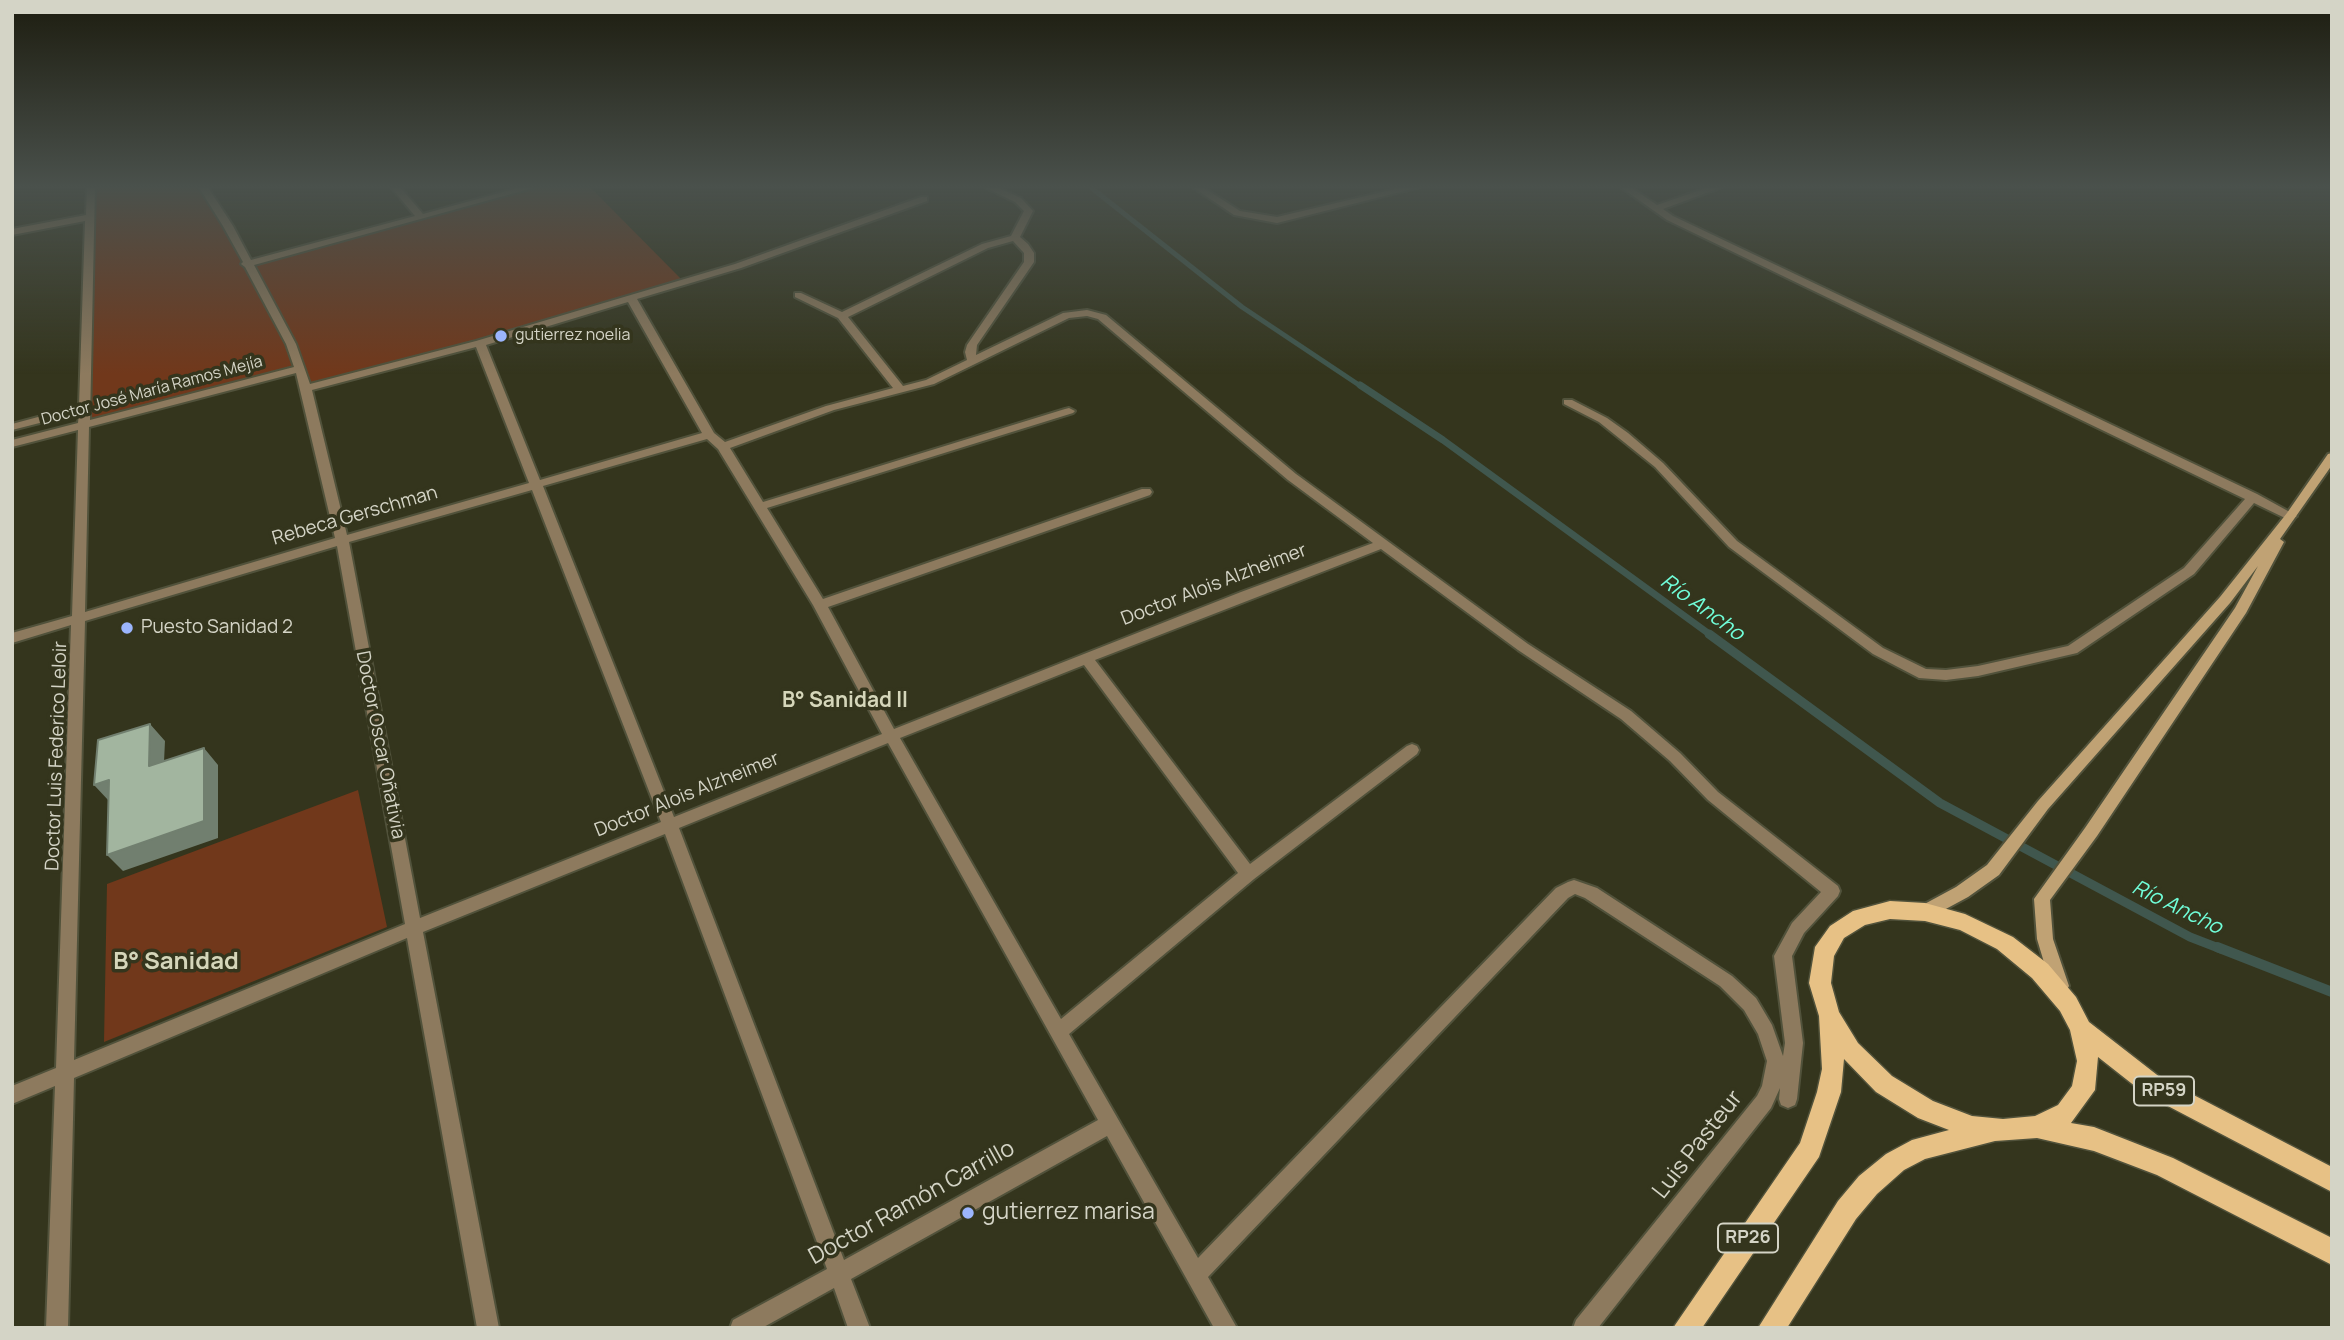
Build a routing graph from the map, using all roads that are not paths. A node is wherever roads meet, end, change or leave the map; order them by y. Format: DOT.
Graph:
graph roads {
  1 [pos="89,249"];
  2 [pos="239,249"];
  3 [pos="304,249"];
  4 [pos="787,249"];
  5 [pos="980,249"];
  6 [pos="1024,249"];
  7 [pos="1737,249"];
  8 [pos="246,264"];
  9 [pos="798,295"];
  10 [pos="631,298"];
  11 [pos="842,316"];
  12 [pos="480,343"];
  13 [pos="973,361"];
  14 [pos="300,369"];
  15 [pos="306,388"];
  16 [pos="900,388"];
  17 [pos="1568,402"];
  18 [pos="86,408"];
  19 [pos="1069,411"];
  20 [pos="85,425"];
  21 [pos="12,427"];
  22 [pos="709,435"];
  23 [pos="12,444"];
  24 [pos="723,447"];
  25 [pos="2332,456"];
  26 [pos="536,484"];
  27 [pos="1146,492"];
  28 [pos="2253,497"];
  29 [pos="761,506"];
  30 [pos="2291,516"];
  31 [pos="342,540"];
  32 [pos="1382,544"];
  33 [pos="820,605"];
  34 [pos="80,619"];
  35 [pos="12,638"];
  36 [pos="1087,658"];
  37 [pos="891,736"];
  38 [pos="1412,750"];
  39 [pos="670,825"];
  40 [pos="1248,874"];
  41 [pos="1925,912"];
  42 [pos="414,928"];
  43 [pos="2068,1004"];
  44 [pos="1829,1015"];
  45 [pos="2081,1029"];
  46 [pos="1058,1032"];
  47 [pos="66,1074"];
  48 [pos="12,1095"];
  49 [pos="1788,1098"];
  50 [pos="1110,1124"];
  51 [pos="2037,1127"];
  52 [pos="2003,1130"];
  53 [pos="2332,1180"];
  54 [pos="2332,1252"];
  55 [pos="839,1273"];
  56 [pos="1196,1275"];
  57 [pos="57,1328"];
  58 [pos="488,1328"];
  59 [pos="741,1328"];
  60 [pos="859,1328"];
  61 [pos="1226,1328"];
  62 [pos="1584,1328"];
  63 [pos="1686,1328"];
  64 [pos="1771,1328"];
  1 -- 18 [label="street, Doctor Luis Federico Leloir"];
  2 -- 8 [label="street, Doctor Oscar Oñativia"];
  3 -- 8 [label="street"];
  4 -- 10 [label="street"];
  5 -- 11 [label="street"];
  6 -- 13 [label="street"];
  7 -- 28 [label="street"];
  8 -- 14 [label="street, Doctor Oscar Oñativia"];
  9 -- 11 [label="street"];
  10 -- 12 [label="street"];
  10 -- 22 [label="street"];
  11 -- 16 [label="street"];
  12 -- 15 [label="street"];
  12 -- 26 [label="street"];
  13 -- 16 [label="street"];
  13 -- 32 [label="street"];
  14 -- 15 [label="street, Doctor Oscar Oñativia"];
  14 -- 20 [label="street, Doctor José María Ramos Mejía"];
  15 -- 31 [label="street, Doctor Oscar Oñativia"];
  16 -- 24 [label="street"];
  17 -- 28 [label="street"];
  18 -- 20 [label="street, Doctor Luis Federico Leloir"];
  18 -- 21 [label="street"];
  19 -- 29 [label="street"];
  20 -- 23 [label="street, Doctor José María Ramos Mejía"];
  20 -- 34 [label="street, Doctor Luis Federico Leloir"];
  22 -- 24 [label="street"];
  22 -- 26 [label="street, Rebeca Gerschman"];
  24 -- 29 [label="street"];
  25 -- 30 [label="main road"];
  26 -- 31 [label="street, Rebeca Gerschman"];
  26 -- 39 [label="street"];
  27 -- 33 [label="street"];
  28 -- 30 [label="street"];
  29 -- 33 [label="street"];
  30 -- 41 [label="main road"];
  30 -- 43 [label="main road"];
  31 -- 34 [label="street, Rebeca Gerschman"];
  31 -- 42 [label="street, Doctor Oscar Oñativia"];
  32 -- 36 [label="street, Doctor Alois Alzheimer"];
  32 -- 49 [label="street"];
  33 -- 37 [label="street"];
  34 -- 35 [label="street, Rebeca Gerschman"];
  34 -- 47 [label="street, Doctor Luis Federico Leloir"];
  36 -- 37 [label="street, Doctor Alois Alzheimer"];
  36 -- 40 [label="street"];
  37 -- 39 [label="street, Doctor Alois Alzheimer"];
  37 -- 46 [label="street"];
  38 -- 40 [label="street"];
  39 -- 42 [label="street, Doctor Alois Alzheimer"];
  39 -- 55 [label="street"];
  40 -- 46 [label="street"];
  41 -- 43 [label="main road"];
  41 -- 44 [label="main road"];
  42 -- 47 [label="street, Doctor Alois Alzheimer"];
  42 -- 58 [label="street, Doctor Oscar Oñativia"];
  43 -- 45 [label="main road"];
  44 -- 52 [label="main road"];
  44 -- 63 [label="main road, RP26"];
  45 -- 51 [label="main road"];
  45 -- 53 [label="main road, RP59"];
  46 -- 50 [label="street"];
  47 -- 48 [label="street, Doctor Alois Alzheimer"];
  47 -- 57 [label="street, Doctor Luis Federico Leloir"];
  50 -- 55 [label="street, Doctor Ramón Carrillo"];
  50 -- 56 [label="street"];
  51 -- 52 [label="main road"];
  51 -- 54 [label="main road"];
  52 -- 64 [label="main road"];
  55 -- 59 [label="street, Doctor Ramón Carrillo"];
  55 -- 60 [label="street"];
  56 -- 61 [label="street"];
  56 -- 62 [label="street, Luis Pasteur"];
}
